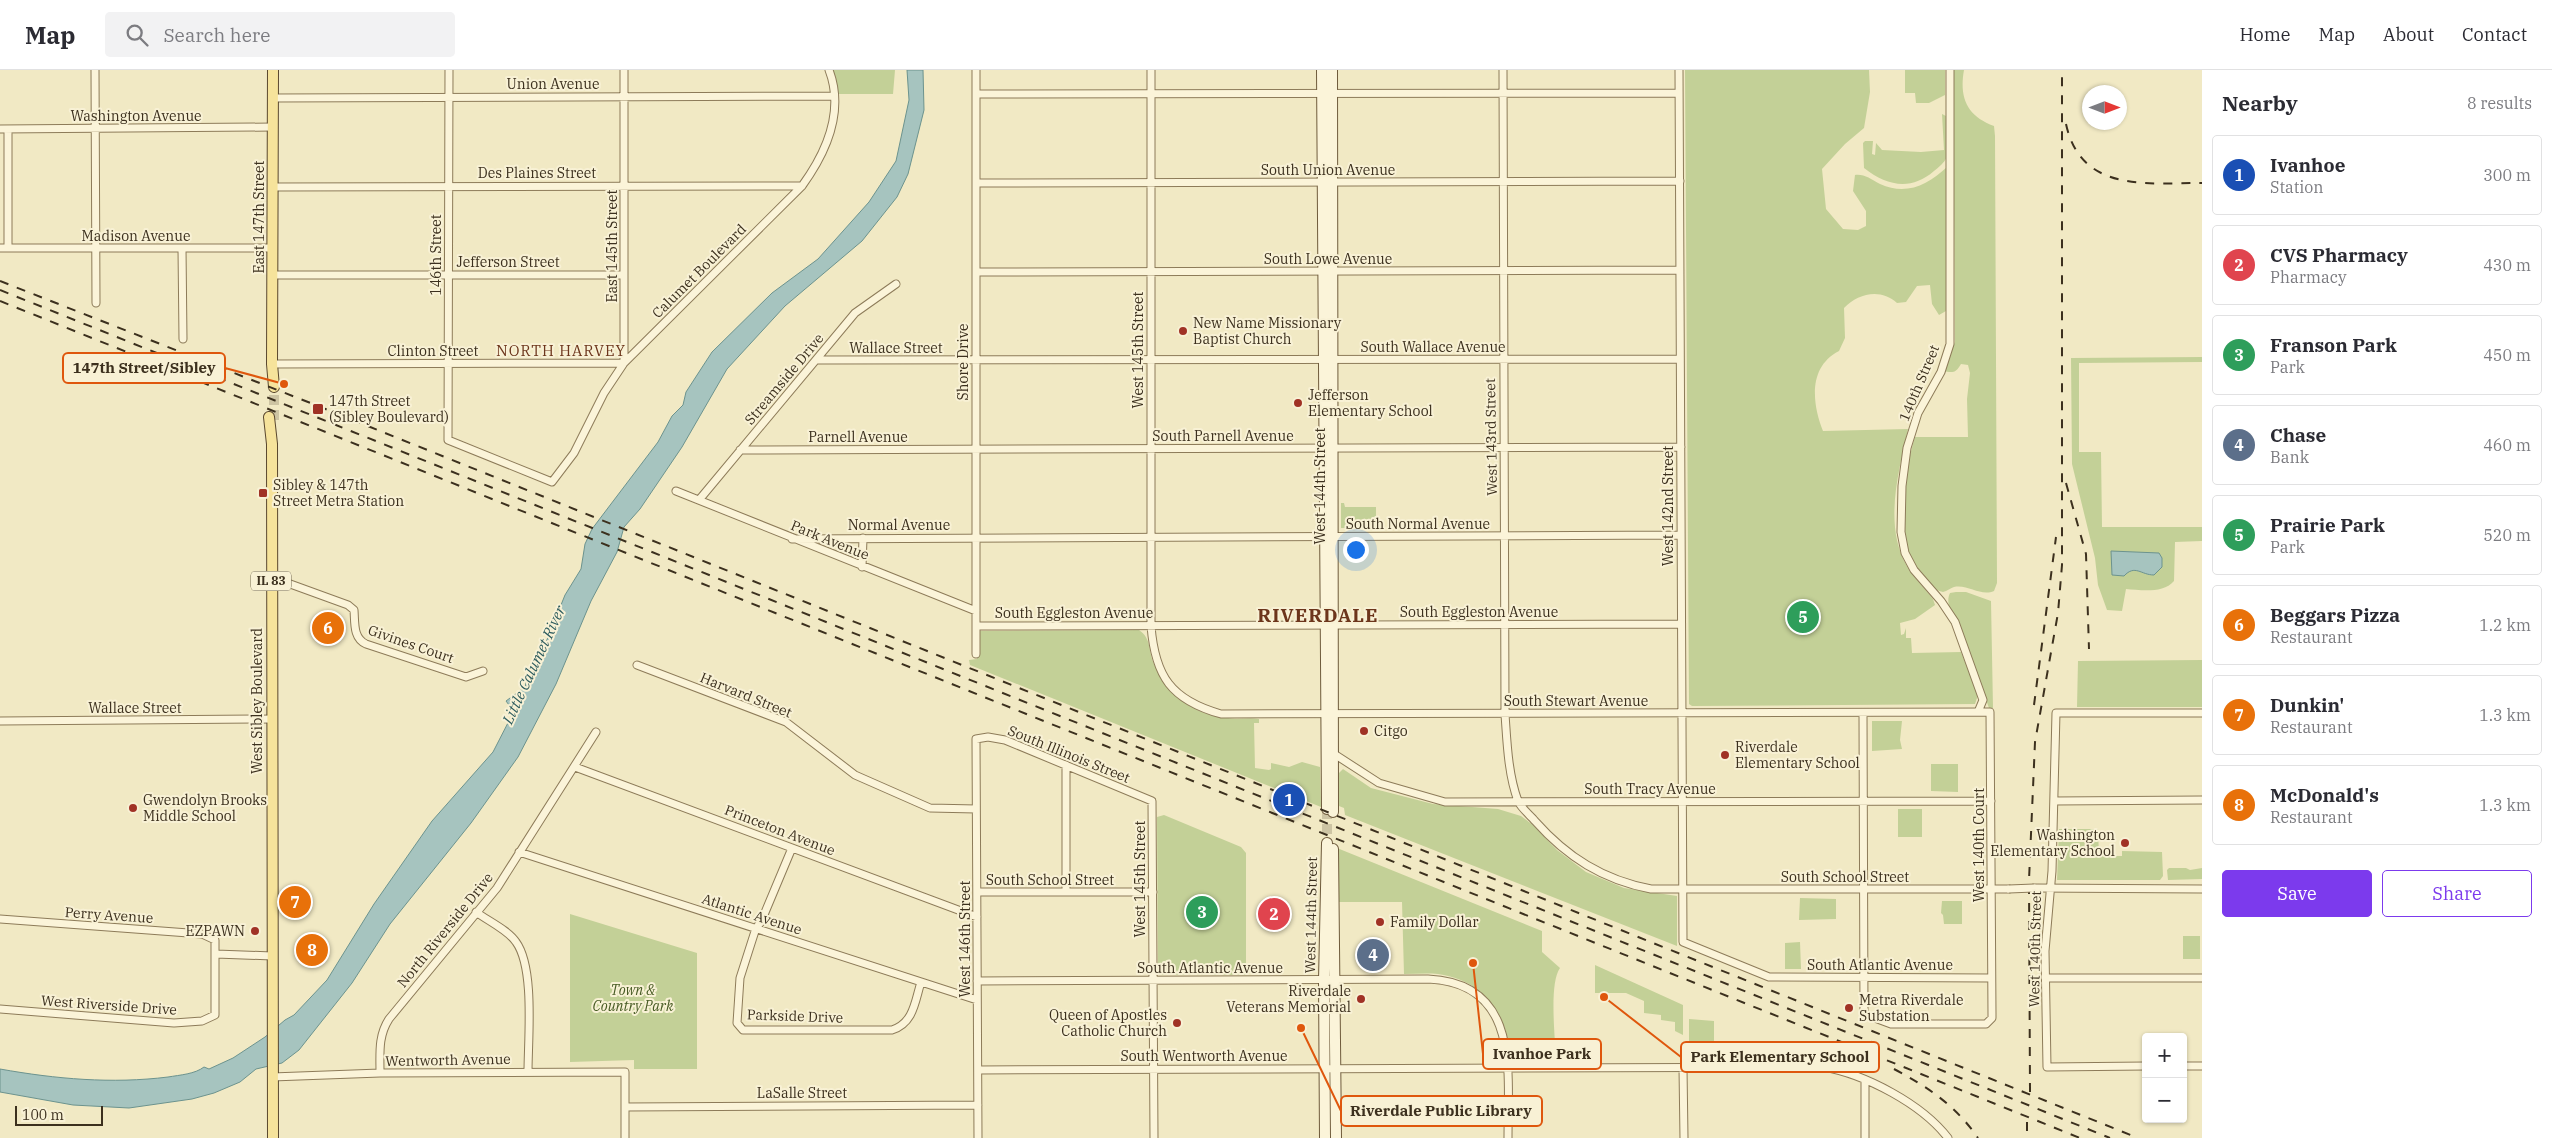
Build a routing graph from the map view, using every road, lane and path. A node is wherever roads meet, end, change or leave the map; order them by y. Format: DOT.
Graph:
graph roads {
  1 [pos="95,70"];
  2 [pos="273,70"];
  3 [pos="449,70"];
  4 [pos="624,70"];
  5 [pos="829,70"];
  6 [pos="976,70"];
  7 [pos="1151,70"];
  8 [pos="1322,70"];
  9 [pos="1332,70"];
  10 [pos="1503,70"];
  11 [pos="1679,70"];
  12 [pos="1950,70"];
  13 [pos="1503,93"];
  14 [pos="1679,93"];
  15 [pos="976,94"];
  16 [pos="1151,94"];
  17 [pos="1327,94"];
  18 [pos="449,96"];
  19 [pos="834,96"];
  20 [pos="624,97"];
  21 [pos="273,98"];
  22 [pos="273,127"];
  23 [pos="95,128"];
  24 [pos="0,129"];
  25 [pos="8,129"];
  26 [pos="1680,181"];
  27 [pos="1322,182"];
  28 [pos="1333,182"];
  29 [pos="1503,182"];
  30 [pos="976,183"];
  31 [pos="1151,183"];
  32 [pos="449,186"];
  33 [pos="624,186"];
  34 [pos="802,186"];
  35 [pos="272,187"];
  36 [pos="0,248"];
  37 [pos="8,248"];
  38 [pos="96,248"];
  39 [pos="182,248"];
  40 [pos="272,248"];
  41 [pos="1680,270"];
  42 [pos="1328,271"];
  43 [pos="1502,271"];
  44 [pos="976,272"];
  45 [pos="1151,272"];
  46 [pos="448,275"];
  47 [pos="624,275"];
  48 [pos="272,276"];
  49 [pos="896,284"];
  50 [pos="96,303"];
  51 [pos="183,339"];
  52 [pos="1680,358"];
  53 [pos="1502,359"];
  54 [pos="816,360"];
  55 [pos="1150,360"];
  56 [pos="1328,360"];
  57 [pos="976,361"];
  58 [pos="448,363"];
  59 [pos="624,363"];
  60 [pos="272,364"];
  61 [pos="272,386"];
  62 [pos="272,418"];
  63 [pos="448,440"];
  64 [pos="1681,447"];
  65 [pos="1328,448"];
  66 [pos="1503,448"];
  67 [pos="976,449"];
  68 [pos="1151,449"];
  69 [pos="740,450"];
  70 [pos="676,491"];
  71 [pos="699,500"];
  72 [pos="1681,535"];
  73 [pos="1328,536"];
  74 [pos="1504,536"];
  75 [pos="976,537"];
  76 [pos="1151,537"];
  77 [pos="862,538"];
  78 [pos="792,539"];
  79 [pos="862,566"];
  80 [pos="271,577"];
  81 [pos="976,611"];
  82 [pos="1682,624"];
  83 [pos="1329,625"];
  84 [pos="1505,625"];
  85 [pos="976,626"];
  86 [pos="1151,626"];
  87 [pos="976,654"];
  88 [pos="637,665"];
  89 [pos="482,671"];
  90 [pos="1171,686"];
  91 [pos="1978,712"];
  92 [pos="1990,712"];
  93 [pos="1682,713"];
  94 [pos="1863,713"];
  95 [pos="2202,713"];
  96 [pos="1329,714"];
  97 [pos="1505,714"];
  98 [pos="271,719"];
  99 [pos="0,722"];
  100 [pos="596,732"];
  101 [pos="976,739"];
  102 [pos="1324,745"];
  103 [pos="1334,755"];
  104 [pos="1066,765"];
  105 [pos="575,766"];
  106 [pos="2202,800"];
  107 [pos="1152,801"];
  108 [pos="1863,801"];
  109 [pos="1991,801"];
  110 [pos="2054,801"];
  111 [pos="1518,802"];
  112 [pos="1682,802"];
  113 [pos="976,809"];
  114 [pos="1330,844"];
  115 [pos="792,848"];
  116 [pos="519,852"];
  117 [pos="1863,889"];
  118 [pos="1992,889"];
  119 [pos="2049,889"];
  120 [pos="2202,889"];
  121 [pos="1682,890"];
  122 [pos="977,892"];
  123 [pos="1066,892"];
  124 [pos="1153,892"];
  125 [pos="1330,906"];
  126 [pos="476,912"];
  127 [pos="977,917"];
  128 [pos="0,919"];
  129 [pos="756,928"];
  130 [pos="216,954"];
  131 [pos="272,956"];
  132 [pos="1769,977"];
  133 [pos="1864,977"];
  134 [pos="1992,978"];
  135 [pos="2046,978"];
  136 [pos="2202,978"];
  137 [pos="1153,980"];
  138 [pos="1324,980"];
  139 [pos="1335,980"];
  140 [pos="977,981"];
  141 [pos="921,982"];
  142 [pos="977,1000"];
  143 [pos="0,1009"];
  144 [pos="2142,1066"];
  145 [pos="2187,1066"];
  146 [pos="2202,1066"];
  147 [pos="1330,1068"];
  148 [pos="1508,1068"];
  149 [pos="1683,1068"];
  150 [pos="1154,1069"];
  151 [pos="978,1070"];
  152 [pos="528,1072"];
  153 [pos="380,1073"];
  154 [pos="272,1074"];
  155 [pos="1864,1080"];
  156 [pos="978,1104"];
  157 [pos="625,1107"];
  158 [pos="273,1138"];
  159 [pos="625,1138"];
  160 [pos="978,1138"];
  161 [pos="1154,1138"];
  162 [pos="1325,1138"];
  163 [pos="1336,1138"];
  164 [pos="1508,1138"];
  165 [pos="1684,1138"];
  166 [pos="1865,1138"];
  167 [pos="1948,1138"];
  1 -- 23 [label="street"];
  2 -- 21 [label="main road, East 147th Street"];
  3 -- 18 [label="street, 146th Street"];
  4 -- 20 [label="street, East 145th Street"];
  5 -- 19 [label="street, Calumet Boulevard"];
  6 -- 15 [label="street, Shore Drive"];
  7 -- 16 [label="street, West 145th Street"];
  8 -- 17 [label="street, West 144th Street"];
  9 -- 17 [label="street, West 144th Street"];
  10 -- 13 [label="street, West 143rd Street"];
  11 -- 14 [label="street, West 142nd Street"];
  12 -- 91 [label="street, 140th Street"];
  13 -- 14 [label="street"];
  13 -- 17 [label="street"];
  13 -- 29 [label="street, West 143rd Street"];
  14 -- 26 [label="street, West 142nd Street"];
  15 -- 16 [label="street"];
  15 -- 30 [label="street, Shore Drive"];
  16 -- 17 [label="street"];
  16 -- 31 [label="street, West 145th Street"];
  17 -- 27 [label="street, West 144th Street"];
  17 -- 28 [label="street, West 144th Street"];
  18 -- 20 [label="street, Union Avenue"];
  18 -- 21 [label="street, Union Avenue"];
  18 -- 32 [label="street, 146th Street"];
  19 -- 20 [label="street, Union Avenue"];
  19 -- 34 [label="street, Calumet Boulevard"];
  20 -- 33 [label="street, East 145th Street"];
  21 -- 22 [label="main road, East 147th Street"];
  22 -- 23 [label="street, Washington Avenue"];
  22 -- 35 [label="main road, East 147th Street"];
  23 -- 25 [label="street, Washington Avenue"];
  23 -- 38 [label="street"];
  24 -- 25 [label="street, Washington Avenue"];
  25 -- 37 [label="street"];
  26 -- 29 [label="street, South Union Avenue"];
  26 -- 41 [label="street, West 142nd Street"];
  27 -- 28 [label="street, South Union Avenue"];
  27 -- 31 [label="street, South Union Avenue"];
  27 -- 42 [label="street, West 144th Street"];
  28 -- 29 [label="street, South Union Avenue"];
  28 -- 42 [label="street, West 144th Street"];
  29 -- 43 [label="street, West 143rd Street"];
  30 -- 31 [label="street, South Union Avenue"];
  30 -- 44 [label="street, Shore Drive"];
  31 -- 45 [label="street, West 145th Street"];
  32 -- 33 [label="street, Des Plaines Street"];
  32 -- 35 [label="street, Des Plaines Street"];
  32 -- 46 [label="street, 146th Street"];
  33 -- 34 [label="street, Des Plaines Street"];
  33 -- 47 [label="street, East 145th Street"];
  34 -- 59 [label="street, Calumet Boulevard"];
  35 -- 40 [label="main road, East 147th Street"];
  36 -- 37 [label="street, Madison Avenue"];
  37 -- 38 [label="street, Madison Avenue"];
  38 -- 39 [label="street, Madison Avenue"];
  38 -- 50 [label="street"];
  39 -- 40 [label="street, Madison Avenue"];
  39 -- 51 [label="street"];
  40 -- 48 [label="main road, East 147th Street"];
  41 -- 43 [label="street, South Lowe Avenue"];
  41 -- 52 [label="street, West 142nd Street"];
  42 -- 43 [label="street, South Lowe Avenue"];
  42 -- 45 [label="street, South Lowe Avenue"];
  42 -- 56 [label="street, West 144th Street"];
  43 -- 53 [label="street, West 143rd Street"];
  44 -- 45 [label="street, South Lowe Avenue"];
  44 -- 57 [label="street, Shore Drive"];
  45 -- 55 [label="street, West 145th Street"];
  46 -- 47 [label="street, Jefferson Street"];
  46 -- 48 [label="street, Jefferson Street"];
  46 -- 58 [label="street, 146th Street"];
  47 -- 59 [label="street, East 145th Street"];
  48 -- 60 [label="main road, East 147th Street"];
  49 -- 54 [label="street, Streamside Drive"];
  52 -- 53 [label="street, South Wallace Avenue"];
  52 -- 64 [label="street, West 142nd Street"];
  53 -- 56 [label="street, South Wallace Avenue"];
  53 -- 66 [label="street, West 143rd Street"];
  54 -- 57 [label="street, Wallace Street"];
  54 -- 69 [label="street, Streamside Drive"];
  55 -- 56 [label="street, South Wallace Avenue"];
  55 -- 57 [label="street, South Wallace Avenue"];
  55 -- 68 [label="street, West 145th Street"];
  56 -- 65 [label="street, West 144th Street"];
  57 -- 67 [label="street, Shore Drive"];
  58 -- 59 [label="street, Clinton Street"];
  58 -- 60 [label="street, Clinton Street"];
  58 -- 63 [label="street, 146th Street"];
  59 -- 63 [label="street, Calumet Boulevard"];
  60 -- 61 [label="main road, East 147th Street"];
  62 -- 80 [label="main road, West Sibley Boulevard / IL 83"];
  64 -- 66 [label="street, South Parnell Avenue"];
  64 -- 72 [label="street, West 142nd Street"];
  65 -- 66 [label="street, South Parnell Avenue"];
  65 -- 68 [label="street, South Parnell Avenue"];
  65 -- 73 [label="street, West 144th Street"];
  66 -- 74 [label="street, West 143rd Street"];
  67 -- 68 [label="street, South Parnell Avenue"];
  67 -- 69 [label="street, Parnell Avenue"];
  67 -- 75 [label="street, Shore Drive"];
  68 -- 76 [label="street, West 145th Street"];
  69 -- 71 [label="street, Streamside Drive"];
  70 -- 71 [label="street, Park Avenue"];
  71 -- 78 [label="street, Park Avenue"];
  72 -- 74 [label="street, South Normal Avenue"];
  72 -- 82 [label="street, West 142nd Street"];
  73 -- 74 [label="street, South Normal Avenue"];
  73 -- 76 [label="street, South Normal Avenue"];
  73 -- 83 [label="street, West 144th Street"];
  74 -- 84 [label="street, West 143rd Street"];
  75 -- 76 [label="street, South Normal Avenue"];
  75 -- 77 [label="street, Normal Avenue"];
  75 -- 81 [label="street, Shore Drive"];
  76 -- 86 [label="street, West 145th Street"];
  77 -- 78 [label="street, Normal Avenue"];
  77 -- 79 [label="street"];
  78 -- 79 [label="street, Park Avenue"];
  79 -- 81 [label="street, Park Avenue"];
  80 -- 89 [label="street, Givines Court"];
  80 -- 98 [label="main road, West Sibley Boulevard / IL 83"];
  81 -- 85 [label="street, Shore Drive"];
  82 -- 84 [label="street, South Eggleston Avenue"];
  82 -- 93 [label="street, West 142nd Street"];
  83 -- 84 [label="street, South Eggleston Avenue"];
  83 -- 86 [label="street, South Eggleston Avenue"];
  83 -- 96 [label="street, West 144th Street"];
  84 -- 97 [label="street, West 143rd Street"];
  85 -- 86 [label="street, South Eggleston Avenue"];
  85 -- 87 [label="street, Shore Drive"];
  86 -- 90 [label="street, West 145th Street"];
  88 -- 113 [label="street, Harvard Street"];
  90 -- 96 [label="street, South Stewart Avenue"];
  91 -- 92 [label="street, South Stewart Avenue"];
  91 -- 94 [label="street, South Stewart Avenue"];
  92 -- 109 [label="street, West 140th Court"];
  93 -- 94 [label="street, South Stewart Avenue"];
  93 -- 97 [label="street, South Stewart Avenue"];
  93 -- 112 [label="street, West 142nd Street"];
  94 -- 108 [label="street"];
  95 -- 110 [label="street, West 140th Street"];
  96 -- 97 [label="street, South Stewart Avenue"];
  96 -- 102 [label="street, West 144th Street"];
  96 -- 103 [label="street, West 144th Street"];
  97 -- 111 [label="street, West 143rd Street"];
  98 -- 99 [label="street, Wallace Street"];
  98 -- 131 [label="main road, West Sibley Boulevard / IL 83"];
  100 -- 105 [label="street, North Riverside Drive"];
  101 -- 104 [label="street, South Illinois Street"];
  101 -- 113 [label="street, West 146th Street"];
  102 -- 103 [label="street, South Tracy Avenue"];
  102 -- 103 [label="street, West 144th Street"];
  103 -- 111 [label="street, South Tracy Avenue"];
  104 -- 107 [label="street, South Illinois Street"];
  104 -- 123 [label="street"];
  105 -- 115 [label="street, Princeton Avenue"];
  105 -- 116 [label="street, North Riverside Drive"];
  106 -- 110 [label="street"];
  107 -- 124 [label="street, West 145th Street"];
  108 -- 109 [label="street, South Tracy Avenue"];
  108 -- 112 [label="street, South Tracy Avenue"];
  108 -- 117 [label="street"];
  109 -- 118 [label="street, West 140th Court"];
  110 -- 119 [label="street, West 140th Street"];
  111 -- 112 [label="street, South Tracy Avenue"];
  111 -- 121 [label="street, South School Street"];
  112 -- 121 [label="street, West 142nd Street"];
  113 -- 122 [label="street, West 146th Street"];
  114 -- 125 [label="street, West 144th Street"];
  115 -- 127 [label="street, Princeton Avenue"];
  115 -- 129 [label="street, Parkside Drive"];
  116 -- 126 [label="street, North Riverside Drive"];
  116 -- 129 [label="street, Atlantic Avenue"];
  117 -- 118 [label="street, South School Street"];
  117 -- 121 [label="street, South School Street"];
  117 -- 133 [label="street"];
  118 -- 119 [label="street, South School Street, bridge"];
  118 -- 134 [label="street, West 140th Court"];
  119 -- 120 [label="street, South School Street"];
  119 -- 135 [label="street, West 140th Street"];
  121 -- 132 [label="street, West 142nd Street"];
  122 -- 123 [label="street, South School Street"];
  122 -- 127 [label="street, West 146th Street"];
  123 -- 124 [label="street, South School Street"];
  124 -- 137 [label="street, West 145th Street"];
  125 -- 138 [label="street, West 144th Street"];
  125 -- 139 [label="street, West 144th Street"];
  126 -- 152 [label="street"];
  126 -- 153 [label="street, North Riverside Drive"];
  127 -- 140 [label="street, West 146th Street"];
  128 -- 130 [label="street, Perry Avenue"];
  129 -- 141 [label="street, Atlantic Avenue"];
  129 -- 141 [label="street, Parkside Drive"];
  130 -- 131 [label="street"];
  130 -- 143 [label="street, West Riverside Drive"];
  131 -- 154 [label="main road, West Sibley Boulevard / IL 83"];
  132 -- 133 [label="street, South Atlantic Avenue"];
  133 -- 134 [label="street, South Atlantic Avenue"];
  133 -- 134 [label="street, West 140th Court"];
  135 -- 136 [label="street"];
  135 -- 144 [label="street, West 140th Street"];
  137 -- 138 [label="street, South Atlantic Avenue"];
  137 -- 140 [label="street, South Atlantic Avenue"];
  137 -- 150 [label="street, West 145th Street"];
  138 -- 139 [label="street, South Atlantic Avenue"];
  138 -- 147 [label="street, West 144th Street"];
  139 -- 147 [label="street, West 144th Street"];
  139 -- 148 [label="street, South Atlantic Avenue"];
  140 -- 142 [label="street, West 146th Street"];
  141 -- 142 [label="street, Atlantic Avenue"];
  142 -- 151 [label="street, West 146th Street"];
  145 -- 146 [label="street"];
  147 -- 148 [label="street, South Wentworth Avenue"];
  147 -- 150 [label="street, South Wentworth Avenue"];
  147 -- 162 [label="street, West 144th Street"];
  147 -- 163 [label="street, West 144th Street"];
  148 -- 149 [label="street, South Wentworth Avenue"];
  148 -- 164 [label="street"];
  149 -- 155 [label="street, South Wentworth Avenue"];
  149 -- 165 [label="street"];
  150 -- 151 [label="street, South Wentworth Avenue"];
  150 -- 161 [label="street, West 145th Street"];
  151 -- 156 [label="street, West 146th Street"];
  152 -- 153 [label="street, Wentworth Avenue"];
  152 -- 157 [label="street, Wentworth Avenue"];
  153 -- 154 [label="street, Wentworth Avenue"];
  154 -- 158 [label="main road, West Sibley Boulevard / IL 83"];
  155 -- 166 [label="street"];
  155 -- 167 [label="street, South Wentworth Avenue"];
  156 -- 157 [label="street, LaSalle Street"];
  156 -- 160 [label="street, West 146th Street"];
  157 -- 159 [label="street"];
}
